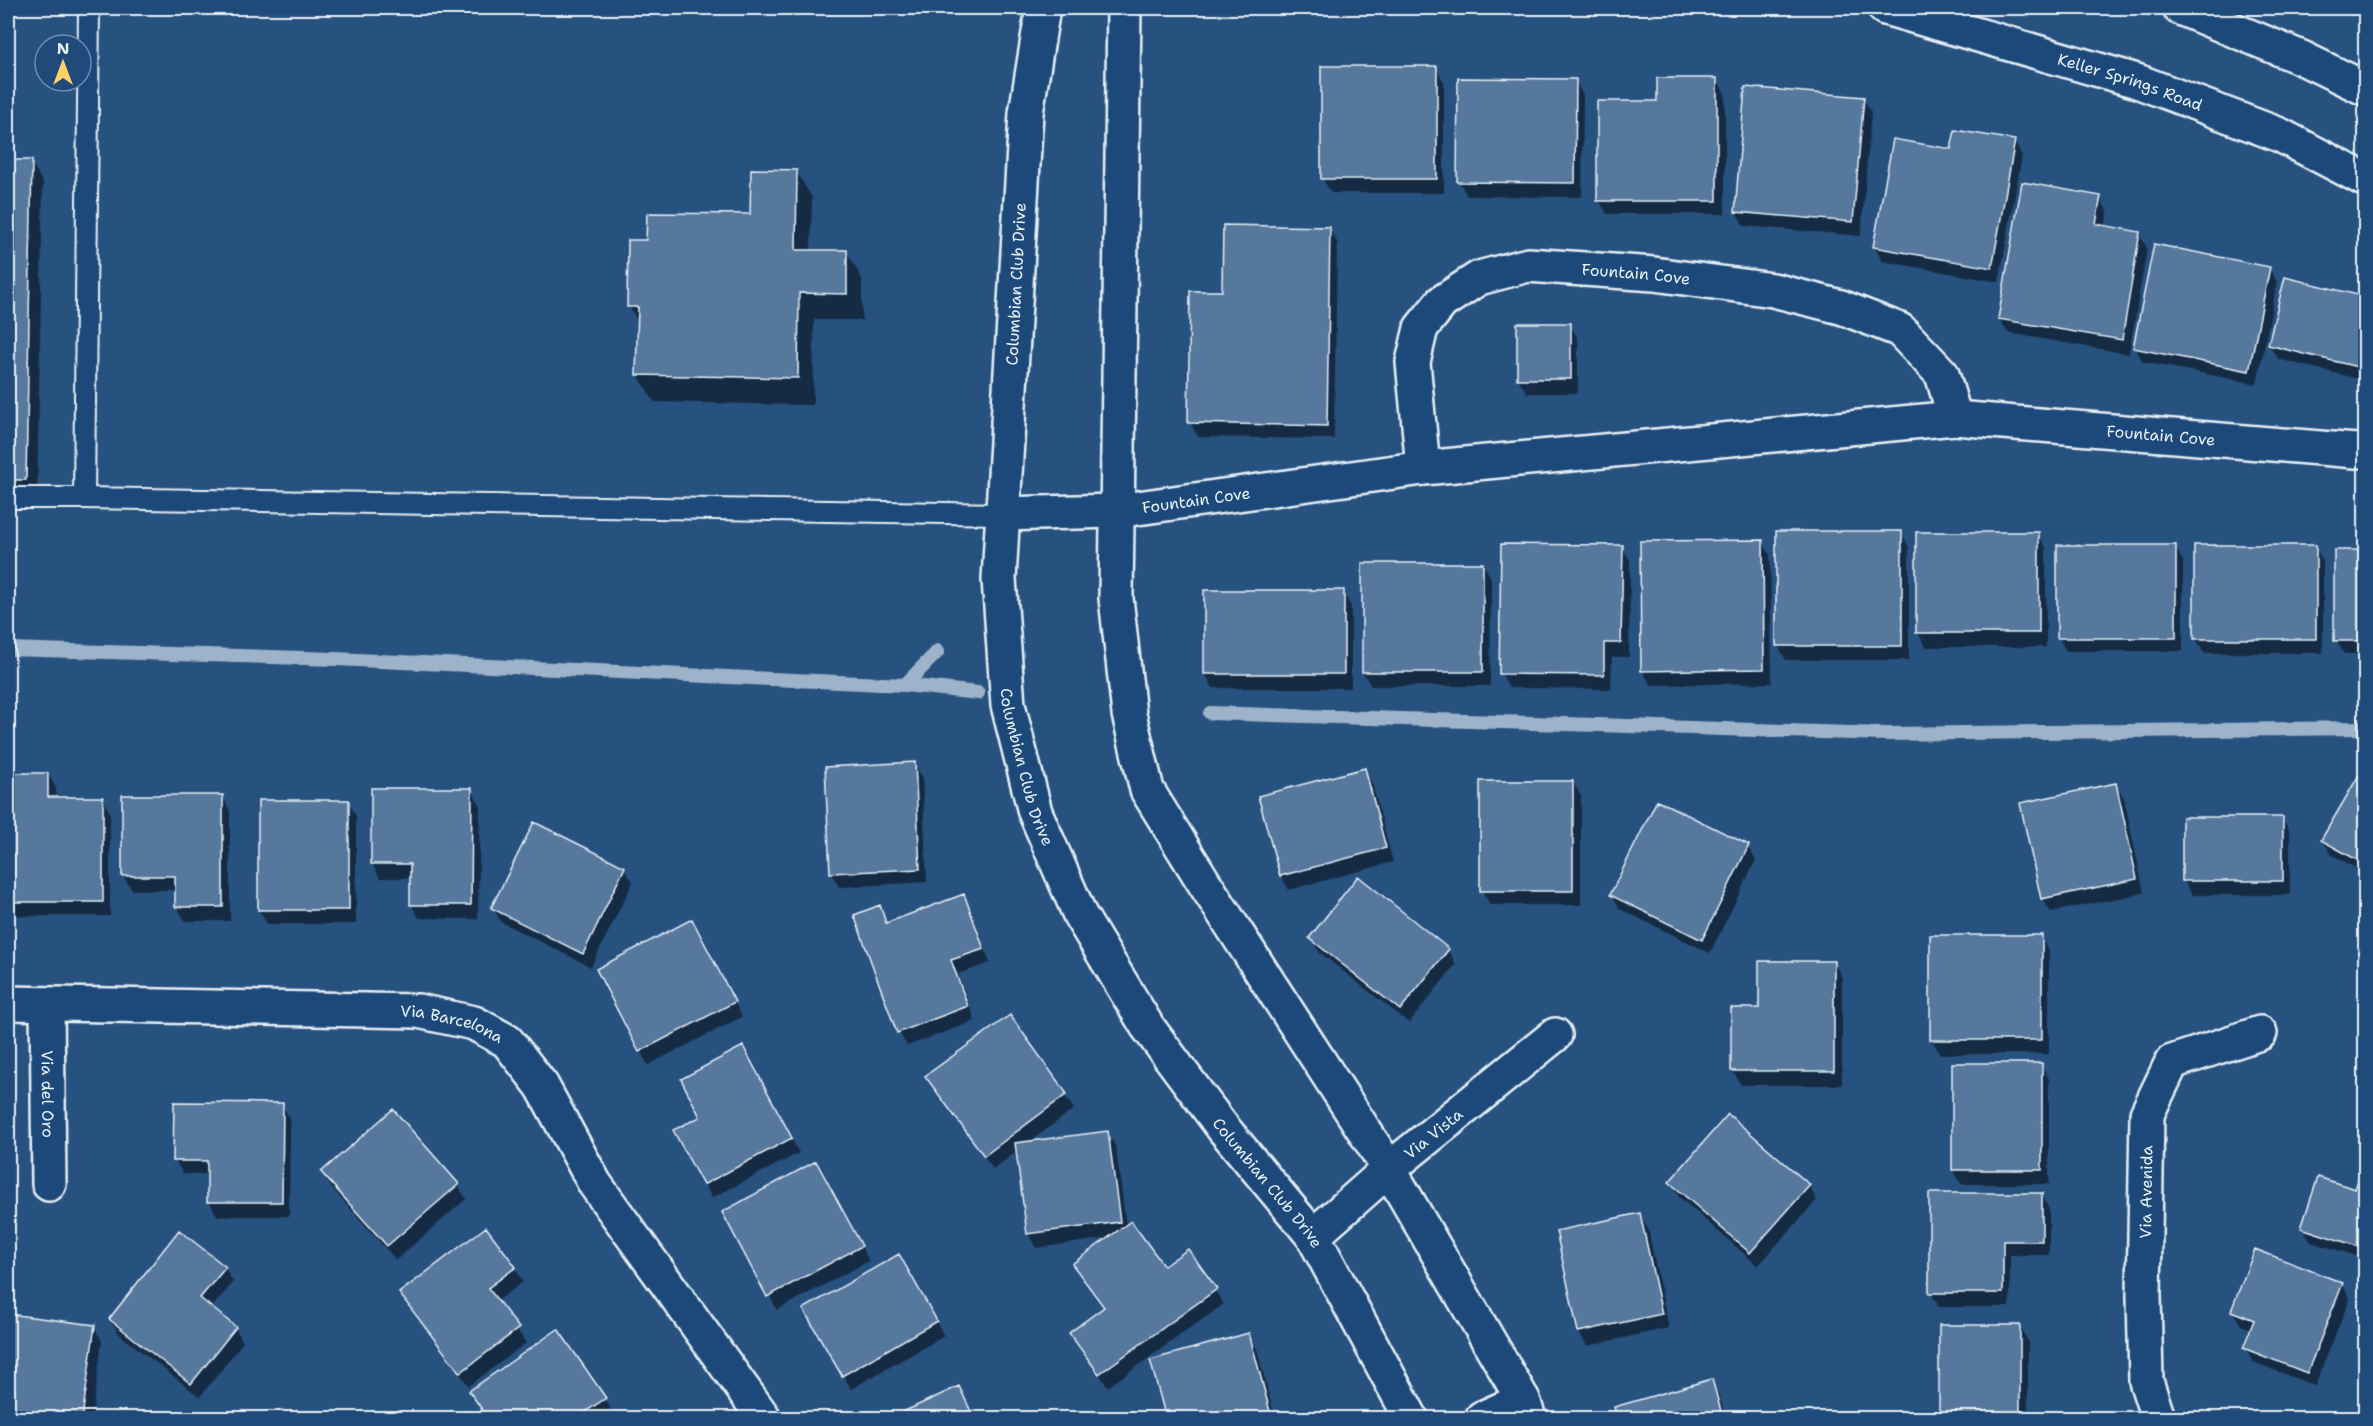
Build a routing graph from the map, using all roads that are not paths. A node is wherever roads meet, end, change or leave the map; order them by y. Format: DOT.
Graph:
graph roads {
  1 [pos="89,8"];
  2 [pos="1043,8"];
  3 [pos="1124,8"];
  4 [pos="1885,8"];
  5 [pos="2180,8"];
  6 [pos="2366,89"];
  7 [pos="2366,180"];
  8 [pos="1955,418"];
  9 [pos="2366,450"];
  10 [pos="1423,468"];
  11 [pos="8,498"];
  12 [pos="84,498"];
  13 [pos="1116,512"];
  14 [pos="1003,514"];
  15 [pos="8,1003"];
  16 [pos="47,1004"];
  17 [pos="2260,1033"];
  18 [pos="1555,1035"];
  19 [pos="1389,1169"];
  20 [pos="49,1184"];
  21 [pos="1312,1236"];
  22 [pos="1526,1409"];
  23 [pos="764,1419"];
  24 [pos="1411,1419"];
  25 [pos="1482,1419"];
  26 [pos="2158,1419"];
  1 -- 12 [label="lane"];
  2 -- 14 [label="street, Columbian Club Drive"];
  3 -- 13 [label="street"];
  4 -- 7 [label="street, Keller Springs Road"];
  5 -- 6 [label="street"];
  8 -- 9 [label="street, Fountain Cove"];
  8 -- 10 [label="street, Fountain Cove"];
  8 -- 10 [label="street, Fountain Cove"];
  10 -- 13 [label="street, Fountain Cove"];
  11 -- 12 [label="lane"];
  12 -- 14 [label="lane"];
  13 -- 14 [label="street, Fountain Cove"];
  13 -- 19 [label="street"];
  14 -- 21 [label="street, Columbian Club Drive"];
  15 -- 16 [label="street, Via Barcelona"];
  16 -- 20 [label="street, Via del Oro"];
  16 -- 23 [label="street, Via Barcelona"];
  17 -- 26 [label="street, Via Avenida"];
  18 -- 19 [label="street, Via Vista"];
  19 -- 21 [label="street, Via Vista"];
  19 -- 22 [label="street"];
  21 -- 24 [label="street, Columbian Club Drive"];
  22 -- 25 [label="street"];
}
